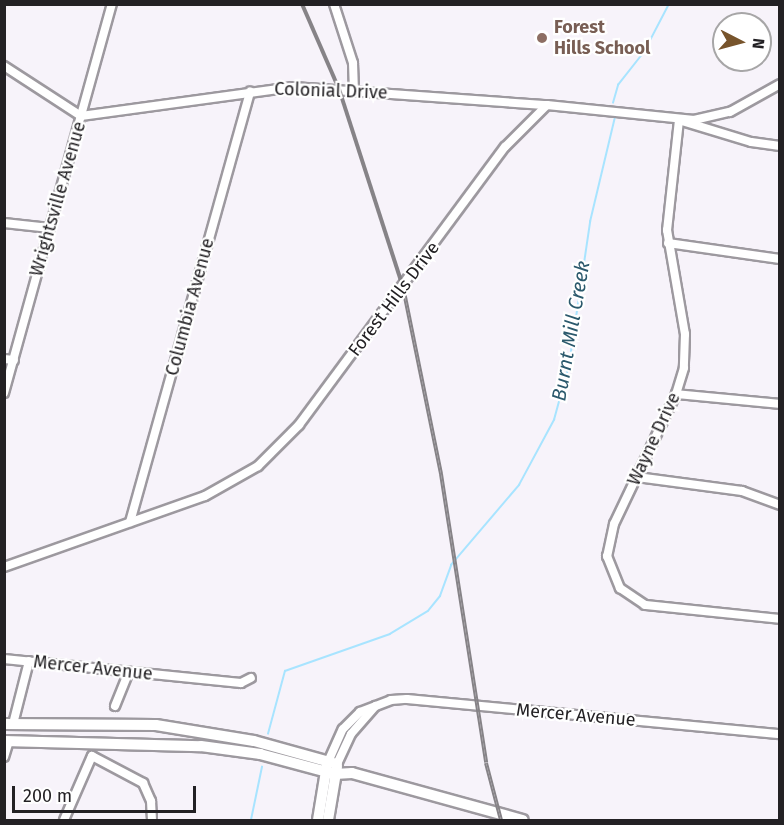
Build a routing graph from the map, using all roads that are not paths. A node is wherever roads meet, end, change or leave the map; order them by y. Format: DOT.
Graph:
graph roads {
  1 [pos="112,4"];
  2 [pos="334,4"];
  3 [pos="4,66"];
  4 [pos="780,84"];
  5 [pos="354,90"];
  6 [pos="250,91"];
  7 [pos="547,105"];
  8 [pos="81,116"];
  9 [pos="680,120"];
  10 [pos="780,146"];
  11 [pos="4,223"];
  12 [pos="50,228"];
  13 [pos="668,243"];
  14 [pos="780,259"];
  15 [pos="9,360"];
  16 [pos="4,393"];
  17 [pos="676,394"];
  18 [pos="780,405"];
  19 [pos="637,477"];
  20 [pos="780,505"];
  21 [pos="130,522"];
  22 [pos="4,567"];
  23 [pos="780,619"];
  24 [pos="4,659"];
  25 [pos="30,661"];
  26 [pos="129,672"];
  27 [pos="251,678"];
  28 [pos="115,706"];
  29 [pos="9,724"];
  30 [pos="780,734"];
  31 [pos="7,741"];
  32 [pos="4,757"];
  33 [pos="334,769"];
  34 [pos="64,820"];
  35 [pos="152,820"];
  36 [pos="318,820"];
  37 [pos="328,820"];
  38 [pos="523,820"];
  1 -- 8 [label="street, Wrightsville Avenue"];
  2 -- 5 [label="street"];
  3 -- 8 [label="street"];
  4 -- 9 [label="street"];
  5 -- 6 [label="street, Colonial Drive"];
  5 -- 7 [label="street, Colonial Drive"];
  6 -- 8 [label="street, Colonial Drive"];
  6 -- 21 [label="street, Columbia Avenue"];
  7 -- 9 [label="street"];
  7 -- 21 [label="street, Forest Hills Drive"];
  8 -- 12 [label="street, Wrightsville Avenue"];
  9 -- 10 [label="street"];
  9 -- 13 [label="street, Wayne Drive"];
  11 -- 12 [label="street"];
  12 -- 15 [label="street, Wrightsville Avenue"];
  13 -- 14 [label="street"];
  13 -- 17 [label="street, Wayne Drive"];
  15 -- 16 [label="street, Wrightsville Avenue"];
  17 -- 18 [label="street"];
  17 -- 19 [label="street, Wayne Drive"];
  19 -- 20 [label="street"];
  19 -- 23 [label="street, Wayne Drive"];
  21 -- 22 [label="street, Forest Hills Drive"];
  24 -- 25 [label="street, Mercer Avenue"];
  25 -- 26 [label="street, Mercer Avenue"];
  25 -- 29 [label="street"];
  26 -- 27 [label="street, Mercer Avenue"];
  26 -- 28 [label="street"];
  29 -- 33 [label="main road"];
  30 -- 33 [label="street, Mercer Avenue"];
  31 -- 32 [label="street"];
  31 -- 33 [label="main road"];
  33 -- 36 [label="main road"];
  33 -- 37 [label="main road"];
  33 -- 38 [label="main road"];
  34 -- 35 [label="street"];
}
